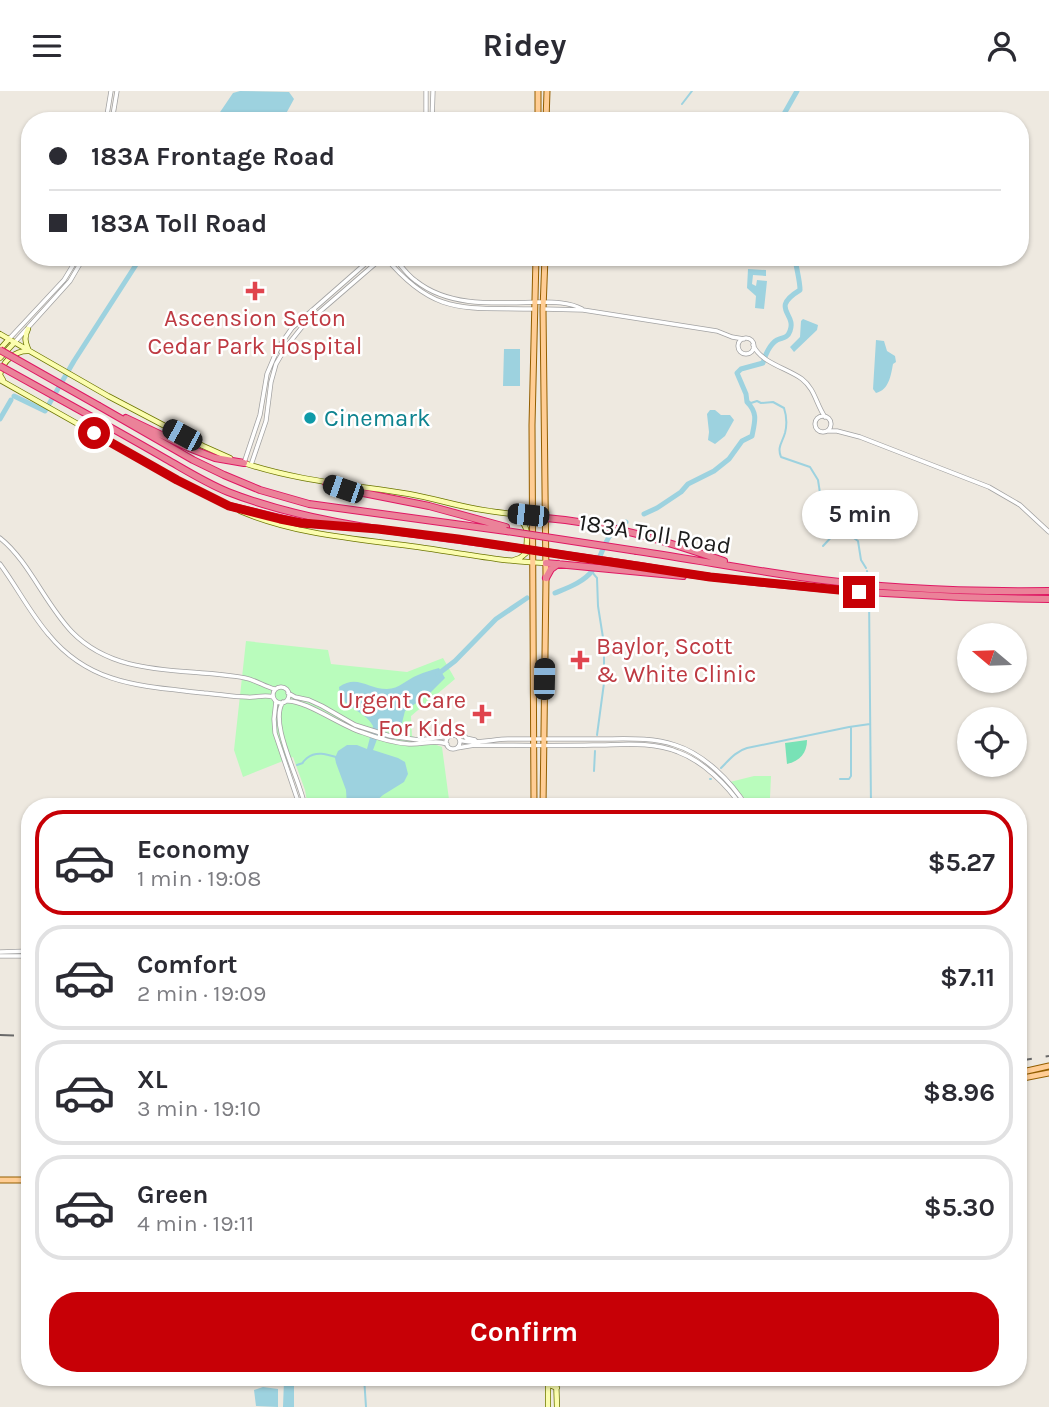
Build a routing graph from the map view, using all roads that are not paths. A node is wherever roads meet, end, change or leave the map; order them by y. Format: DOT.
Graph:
graph roads {
  1 [pos="111,91"];
  2 [pos="117,91"];
  3 [pos="426,91"];
  4 [pos="433,91"];
  5 [pos="538,91"];
  6 [pos="547,91"];
  7 [pos="108,112"];
  8 [pos="114,112"];
  9 [pos="426,112"];
  10 [pos="432,112"];
  11 [pos="538,112"];
  12 [pos="547,112"];
  13 [pos="75,266"];
  14 [pos="77,266"];
  15 [pos="363,266"];
  16 [pos="373,266"];
  17 [pos="392,266"];
  18 [pos="402,266"];
  19 [pos="536,266"];
  20 [pos="545,266"];
  21 [pos="451,298"];
  22 [pos="449,305"];
  23 [pos="535,306"];
  24 [pos="543,306"];
  25 [pos="313,313"];
  26 [pos="28,329"];
  27 [pos="0,334"];
  28 [pos="732,337"];
  29 [pos="744,339"];
  30 [pos="12,341"];
  31 [pos="753,345"];
  32 [pos="738,346"];
  33 [pos="0,349"];
  34 [pos="29,351"];
  35 [pos="749,353"];
  36 [pos="760,355"];
  37 [pos="0,358"];
  38 [pos="0,366"];
  39 [pos="0,380"];
  40 [pos="265,381"];
  41 [pos="6,383"];
  42 [pos="271,383"];
  43 [pos="99,406"];
  44 [pos="818,407"];
  45 [pos="825,417"];
  46 [pos="816,420"];
  47 [pos="830,424"];
  48 [pos="827,431"];
  49 [pos="837,431"];
  50 [pos="247,464"];
  51 [pos="326,483"];
  52 [pos="229,506"];
  53 [pos="506,513"];
  54 [pos="534,517"];
  55 [pos="546,518"];
  56 [pos="378,529"];
  57 [pos="506,529"];
  58 [pos="1049,532"];
  59 [pos="0,538"];
  60 [pos="514,560"];
  61 [pos="532,563"];
  62 [pos="546,563"];
  63 [pos="0,564"];
  64 [pos="558,564"];
  65 [pos="736,565"];
  66 [pos="710,577"];
  67 [pos="546,578"];
  68 [pos="1049,591"];
  69 [pos="944,593"];
  70 [pos="1049,599"];
  71 [pos="275,689"];
  72 [pos="288,693"];
  73 [pos="275,699"];
  74 [pos="284,701"];
  75 [pos="362,730"];
  76 [pos="463,730"];
  77 [pos="451,736"];
  78 [pos="389,739"];
  79 [pos="460,740"];
  80 [pos="481,740"];
  81 [pos="535,742"];
  82 [pos="543,742"];
  83 [pos="447,744"];
  84 [pos="457,748"];
  85 [pos="296,775"];
  86 [pos="290,777"];
  87 [pos="299,798"];
  88 [pos="301,798"];
  89 [pos="534,798"];
  90 [pos="543,798"];
  91 [pos="735,798"];
  92 [pos="741,798"];
  93 [pos="0,954"];
  94 [pos="21,954"];
  95 [pos="1049,1066"];
  96 [pos="1027,1071"];
  97 [pos="1049,1073"];
  98 [pos="1027,1077"];
  99 [pos="0,1180"];
  100 [pos="21,1180"];
  101 [pos="549,1386"];
  102 [pos="554,1386"];
  103 [pos="557,1388"];
  104 [pos="548,1407"];
  105 [pos="557,1407"];
  1 -- 7 [label="street"];
  2 -- 8 [label="street"];
  3 -- 9 [label="street"];
  4 -- 10 [label="street"];
  5 -- 11 [label="main road"];
  6 -- 12 [label="main road"];
  13 -- 30 [label="street"];
  14 -- 26 [label="street"];
  15 -- 25 [label="street"];
  16 -- 25 [label="street"];
  17 -- 22 [label="street"];
  18 -- 21 [label="street"];
  19 -- 23 [label="main road"];
  20 -- 24 [label="main road"];
  21 -- 22 [label="street"];
  21 -- 23 [label="street"];
  22 -- 23 [label="street"];
  23 -- 24 [label="street"];
  23 -- 54 [label="main road"];
  24 -- 28 [label="street"];
  24 -- 55 [label="main road"];
  25 -- 40 [label="street"];
  25 -- 42 [label="street"];
  26 -- 30 [label="street"];
  26 -- 34 [label="main road"];
  27 -- 30 [label="main road"];
  28 -- 29 [label="street"];
  28 -- 32 [label="street"];
  29 -- 31 [label="street"];
  29 -- 32 [label="street"];
  30 -- 33 [label="main road"];
  30 -- 34 [label="main road"];
  30 -- 37 [label="main road"];
  31 -- 35 [label="street"];
  31 -- 36 [label="street"];
  32 -- 35 [label="street"];
  33 -- 43 [label="highway, bridge"];
  34 -- 41 [label="main road"];
  34 -- 50 [label="main road"];
  35 -- 36 [label="street"];
  36 -- 44 [label="street"];
  38 -- 56 [label="highway, 183A Toll Road, bridge"];
  39 -- 41 [label="main road"];
  40 -- 42 [label="street"];
  40 -- 50 [label="street"];
  41 -- 52 [label="main road"];
  42 -- 50 [label="street"];
  43 -- 50 [label="highway"];
  43 -- 57 [label="highway"];
  44 -- 45 [label="street"];
  44 -- 46 [label="street"];
  45 -- 46 [label="street"];
  45 -- 47 [label="street"];
  46 -- 48 [label="street"];
  47 -- 48 [label="street"];
  47 -- 49 [label="street"];
  48 -- 49 [label="street"];
  49 -- 58 [label="street"];
  50 -- 51 [label="main road"];
  51 -- 53 [label="main road"];
  51 -- 57 [label="highway"];
  52 -- 56 [label="highway"];
  52 -- 60 [label="main road"];
  53 -- 54 [label="main road"];
  53 -- 60 [label="main road"];
  54 -- 55 [label="main road"];
  54 -- 61 [label="main road"];
  55 -- 62 [label="main road"];
  55 -- 65 [label="highway"];
  56 -- 66 [label="highway, 183A Toll Road, bridge"];
  57 -- 65 [label="highway, 183A Toll Road, bridge"];
  59 -- 71 [label="street"];
  60 -- 61 [label="main road"];
  61 -- 62 [label="main road"];
  61 -- 81 [label="main road"];
  62 -- 64 [label="highway"];
  62 -- 67 [label="main road"];
  63 -- 73 [label="street"];
  64 -- 66 [label="highway"];
  64 -- 67 [label="highway"];
  65 -- 69 [label="highway, 183A Toll Road"];
  66 -- 69 [label="highway, 183A Toll Road"];
  67 -- 82 [label="main road"];
  68 -- 69 [label="highway, 183A Toll Road"];
  69 -- 70 [label="highway, 183A Toll Road"];
  71 -- 72 [label="street"];
  71 -- 73 [label="street"];
  72 -- 74 [label="street"];
  72 -- 75 [label="street"];
  73 -- 74 [label="street"];
  73 -- 86 [label="street"];
  74 -- 75 [label="street"];
  74 -- 85 [label="street"];
  75 -- 78 [label="street"];
  76 -- 80 [label="street"];
  77 -- 78 [label="street"];
  77 -- 79 [label="street"];
  77 -- 83 [label="street"];
  78 -- 83 [label="street"];
  79 -- 80 [label="street"];
  79 -- 84 [label="street"];
  80 -- 81 [label="street"];
  81 -- 82 [label="street"];
  81 -- 84 [label="street"];
  81 -- 89 [label="main road"];
  82 -- 90 [label="main road"];
  82 -- 91 [label="street"];
  82 -- 92 [label="street"];
  83 -- 84 [label="street"];
  85 -- 86 [label="street"];
  85 -- 88 [label="street"];
  86 -- 87 [label="street"];
  93 -- 94 [label="street"];
  95 -- 96 [label="main road"];
  97 -- 98 [label="main road"];
  99 -- 100 [label="main road"];
  101 -- 104 [label="main road"];
  102 -- 103 [label="main road"];
  103 -- 105 [label="main road"];
}
